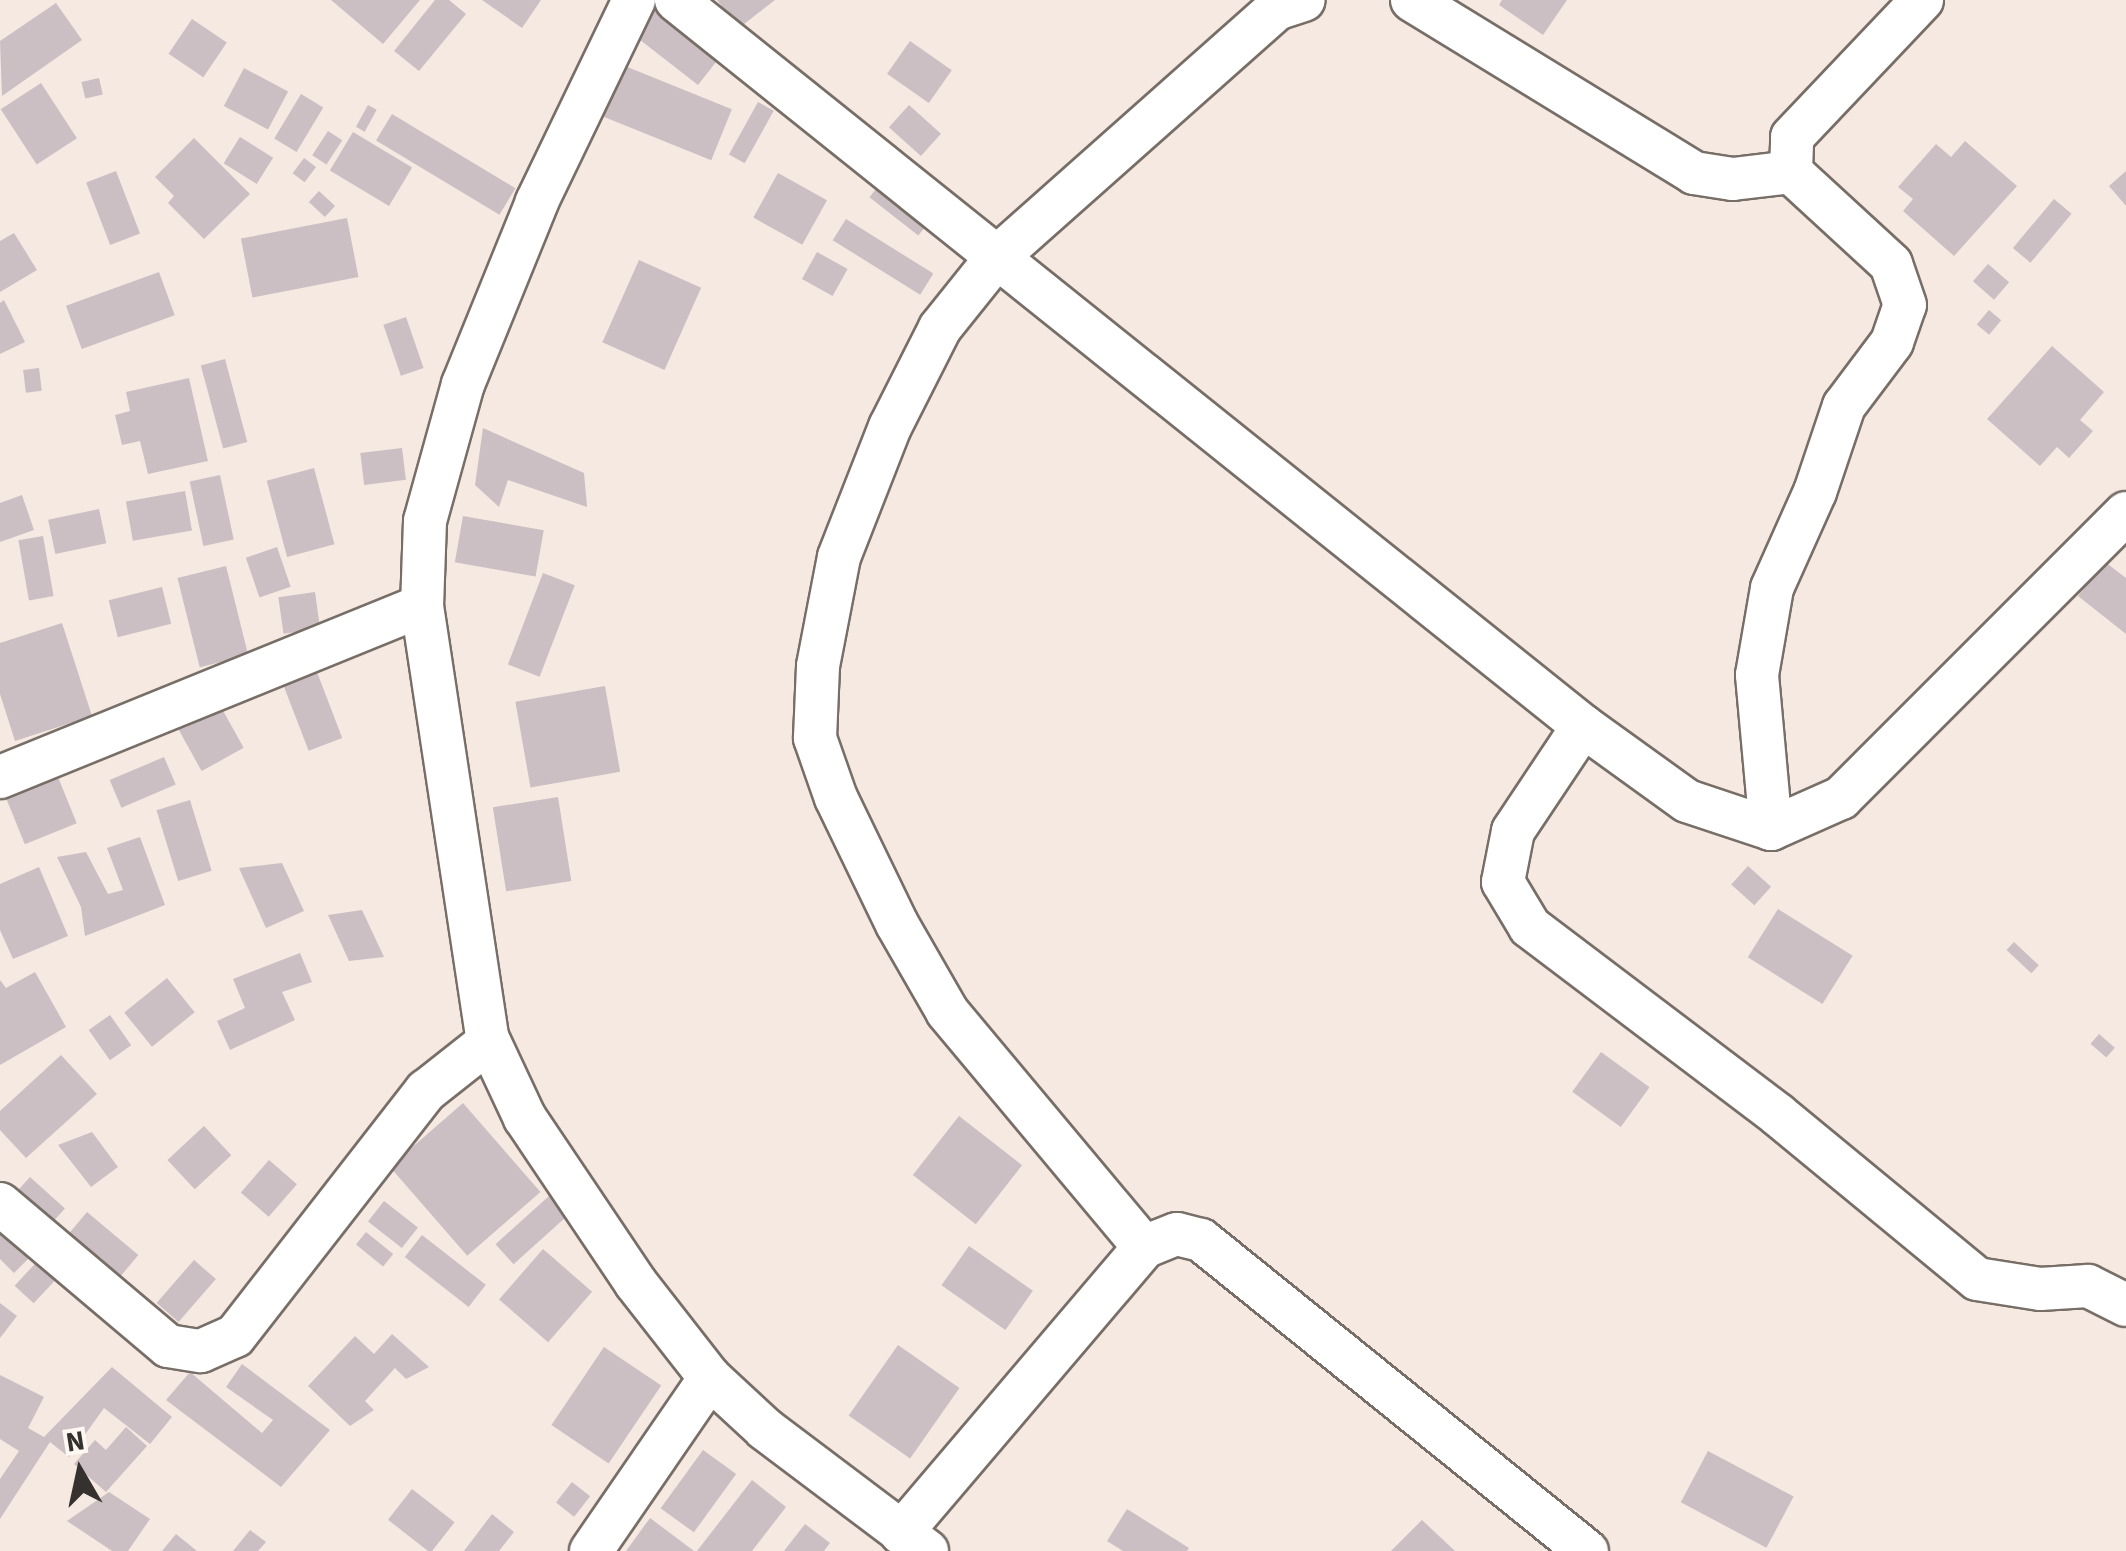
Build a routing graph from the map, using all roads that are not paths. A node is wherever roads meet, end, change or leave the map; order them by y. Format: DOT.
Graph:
graph roads {
  1 [pos="634,0"];
  2 [pos="676,0"];
  3 [pos="1304,0"];
  4 [pos="1412,0"];
  5 [pos="1922,0"];
  6 [pos="1791,172"];
  7 [pos="996,258"];
  8 [pos="2126,513"];
  9 [pos="422,606"];
  10 [pos="1582,726"];
  11 [pos="0,777"];
  12 [pos="1771,830"];
  13 [pos="488,1042"];
  14 [pos="0,1204"];
  15 [pos="1144,1247"];
  16 [pos="2126,1305"];
  17 [pos="710,1378"];
  18 [pos="914,1542"];
  19 [pos="590,1551"];
  20 [pos="1587,1551"];
  1 -- 9 [label="street"];
  2 -- 7 [label="street"];
  3 -- 7 [label="street"];
  4 -- 6 [label="street"];
  5 -- 6 [label="street"];
  6 -- 12 [label="street"];
  7 -- 10 [label="street"];
  7 -- 15 [label="street"];
  8 -- 12 [label="street"];
  9 -- 11 [label="street"];
  9 -- 13 [label="street"];
  10 -- 12 [label="street"];
  10 -- 16 [label="street"];
  13 -- 14 [label="street"];
  13 -- 17 [label="street"];
  15 -- 18 [label="street"];
  15 -- 20 [label="street"];
  17 -- 18 [label="street"];
  17 -- 19 [label="street"];
}
